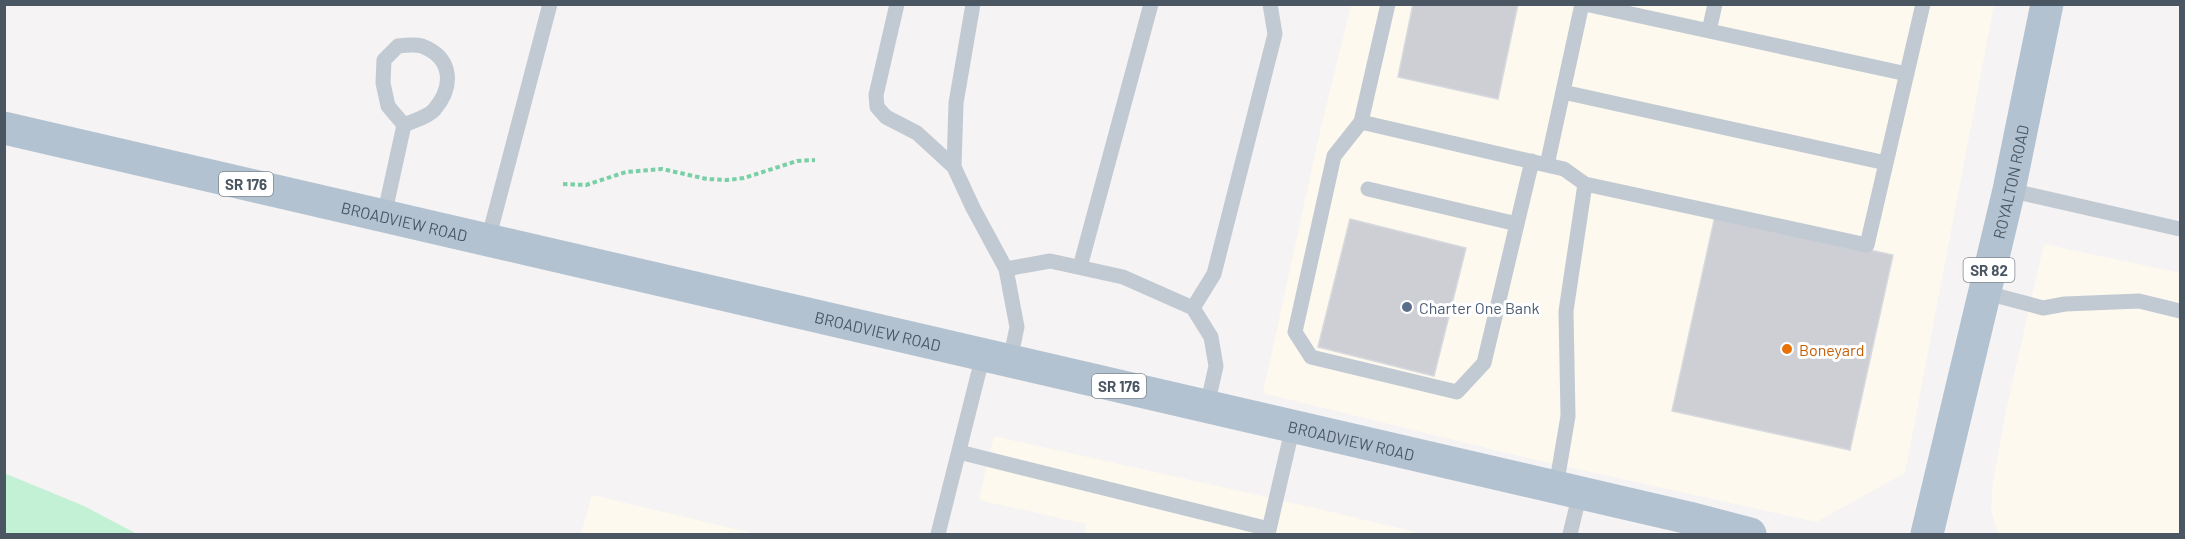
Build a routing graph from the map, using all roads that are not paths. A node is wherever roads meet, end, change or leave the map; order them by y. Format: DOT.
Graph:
graph roads {
  1 [pos="550,4"];
  2 [pos="897,4"];
  3 [pos="973,4"];
  4 [pos="1151,4"];
  5 [pos="1270,4"];
  6 [pos="1388,4"];
  7 [pos="1583,4"];
  8 [pos="1715,4"];
  9 [pos="1923,4"];
  10 [pos="2047,4"];
  11 [pos="1649,11"];
  12 [pos="1709,31"];
  13 [pos="1907,74"];
  14 [pos="1563,92"];
  15 [pos="1361,122"];
  16 [pos="404,125"];
  17 [pos="4,128"];
  18 [pos="1539,163"];
  19 [pos="1886,163"];
  20 [pos="954,167"];
  21 [pos="1585,184"];
  22 [pos="1368,189"];
  23 [pos="2009,190"];
  24 [pos="384,216"];
  25 [pos="1517,224"];
  26 [pos="2181,229"];
  27 [pos="488,240"];
  28 [pos="1080,267"];
  29 [pos="1006,269"];
  30 [pos="1983,292"];
  31 [pos="1193,308"];
  32 [pos="2181,310"];
  33 [pos="997,357"];
  34 [pos="1207,406"];
  35 [pos="1293,426"];
  36 [pos="958,453"];
  37 [pos="1568,490"];
  38 [pos="1687,526"];
  39 [pos="1269,532"];
  40 [pos="938,534"];
  41 [pos="1570,534"];
  42 [pos="1750,534"];
  43 [pos="1927,534"];
  1 -- 27 [label="lane"];
  2 -- 20 [label="lane"];
  3 -- 20 [label="lane"];
  4 -- 28 [label="lane"];
  5 -- 31 [label="lane"];
  6 -- 15 [label="lane"];
  7 -- 11 [label="lane"];
  7 -- 14 [label="lane"];
  8 -- 12 [label="lane"];
  9 -- 13 [label="lane"];
  10 -- 23 [label="main road, ROYALTON ROAD / SR 82"];
  11 -- 12 [label="lane"];
  12 -- 13 [label="lane"];
  13 -- 19 [label="lane"];
  14 -- 18 [label="lane"];
  14 -- 19 [label="lane"];
  15 -- 18 [label="lane"];
  15 -- 25 [label="lane"];
  16 -- 16 [label="lane"];
  16 -- 24 [label="lane"];
  17 -- 24 [label="main road, BROADVIEW ROAD / SR 176"];
  18 -- 21 [label="lane"];
  18 -- 25 [label="lane"];
  19 -- 21 [label="lane"];
  20 -- 29 [label="lane"];
  21 -- 37 [label="lane"];
  22 -- 25 [label="lane"];
  23 -- 26 [label="lane"];
  23 -- 30 [label="main road, ROYALTON ROAD / SR 82"];
  24 -- 27 [label="main road, BROADVIEW ROAD / SR 176"];
  27 -- 33 [label="main road, BROADVIEW ROAD / SR 176"];
  28 -- 29 [label="lane"];
  28 -- 31 [label="lane"];
  29 -- 33 [label="lane"];
  30 -- 32 [label="lane"];
  30 -- 43 [label="main road, ROYALTON ROAD / SR 82"];
  31 -- 34 [label="lane"];
  33 -- 34 [label="main road, BROADVIEW ROAD / SR 176"];
  33 -- 36 [label="lane"];
  34 -- 35 [label="main road, BROADVIEW ROAD / SR 176"];
  35 -- 37 [label="main road, BROADVIEW ROAD / SR 176"];
  35 -- 39 [label="lane"];
  36 -- 39 [label="lane"];
  36 -- 40 [label="lane"];
  37 -- 38 [label="main road, BROADVIEW ROAD / SR 176"];
  37 -- 41 [label="lane"];
  38 -- 42 [label="main road, BROADVIEW ROAD / SR 176"];
}
